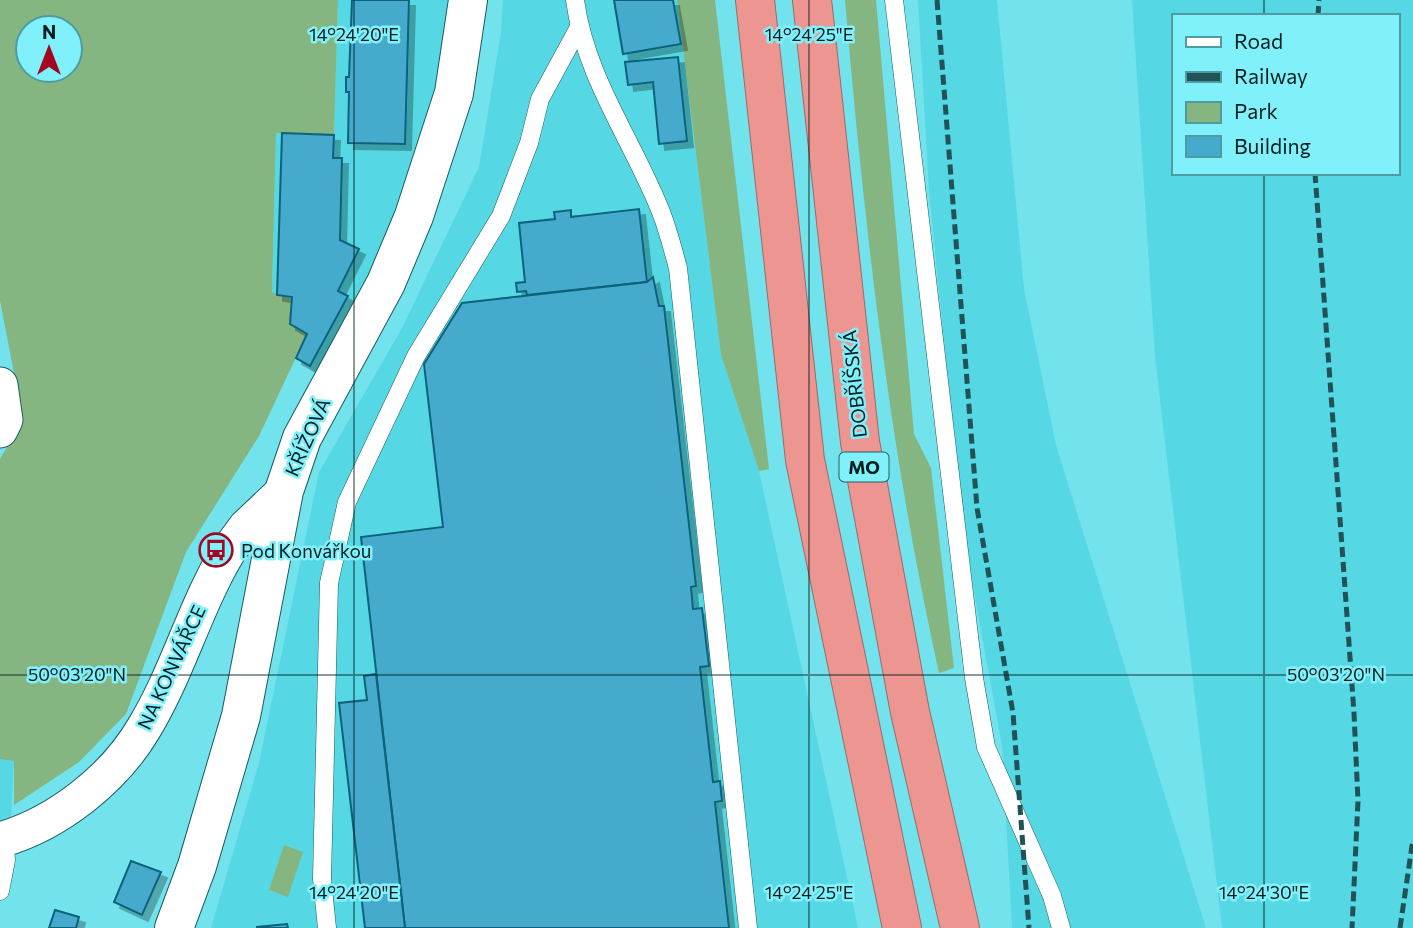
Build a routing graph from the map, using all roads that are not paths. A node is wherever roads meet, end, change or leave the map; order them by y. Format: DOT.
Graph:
graph roads {
  1 [pos="468,0"];
  2 [pos="575,0"];
  3 [pos="755,0"];
  4 [pos="812,0"];
  5 [pos="894,0"];
  6 [pos="579,29"];
  7 [pos="0,385"];
  8 [pos="0,430"];
  9 [pos="284,491"];
  10 [pos="2,839"];
  11 [pos="0,891"];
  12 [pos="174,928"];
  13 [pos="327,928"];
  14 [pos="748,928"];
  15 [pos="902,928"];
  16 [pos="960,928"];
  17 [pos="1061,928"];
  1 -- 9 [label="street, KŘÍŽOVÁ"];
  2 -- 6 [label="lane"];
  3 -- 15 [label="highway"];
  4 -- 16 [label="highway, DOBŘÍŠSKÁ / MO"];
  5 -- 17 [label="lane"];
  6 -- 13 [label="lane"];
  6 -- 14 [label="lane"];
  7 -- 8 [label="street"];
  9 -- 10 [label="street, NA KONVÁŘCE"];
  9 -- 12 [label="street, KŘÍŽOVÁ"];
  10 -- 11 [label="lane"];
}
